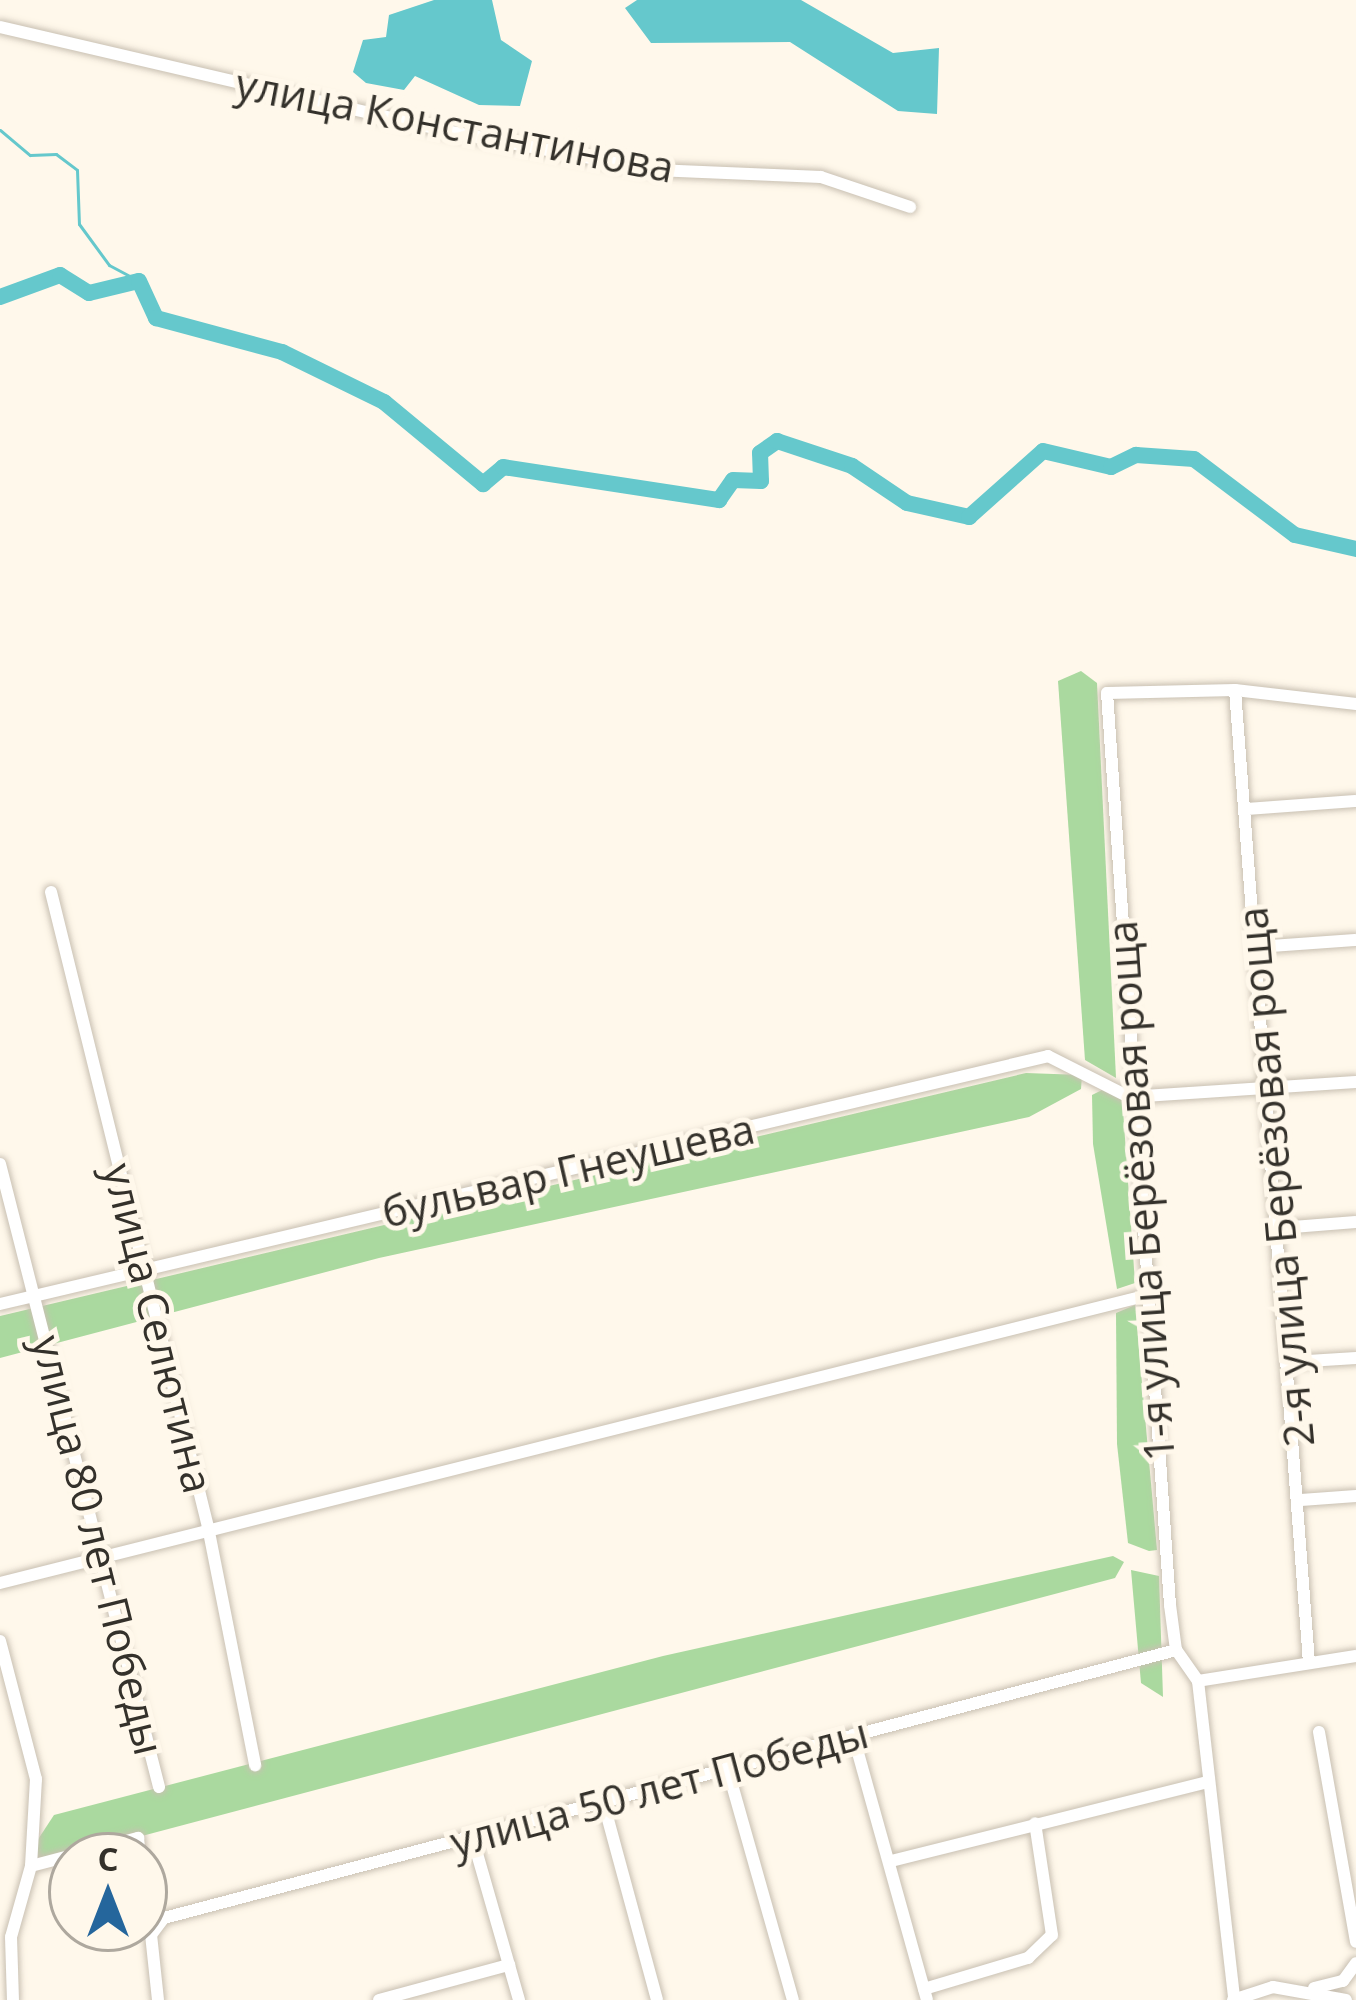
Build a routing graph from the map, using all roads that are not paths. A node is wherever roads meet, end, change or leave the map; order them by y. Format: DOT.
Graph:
graph roads {
  1 [pos="0,27"];
  2 [pos="910,207"];
  3 [pos="1235,690"];
  4 [pos="1356,704"];
  5 [pos="1356,801"];
  6 [pos="1246,809"];
  7 [pos="51,892"];
  8 [pos="1356,940"];
  9 [pos="1256,946"];
  10 [pos="1356,1082"];
  11 [pos="1269,1087"];
  12 [pos="1129,1097"];
  13 [pos="0,1164"];
  14 [pos="1356,1222"];
  15 [pos="1280,1228"];
  16 [pos="145,1270"];
  17 [pos="1148,1294"];
  18 [pos="35,1295"];
  19 [pos="0,1304"];
  20 [pos="1356,1358"];
  21 [pos="1292,1362"];
  22 [pos="1356,1496"];
  23 [pos="1301,1500"];
  24 [pos="208,1526"];
  25 [pos="103,1551"];
  26 [pos="0,1583"];
  27 [pos="0,1641"];
  28 [pos="1176,1650"];
  29 [pos="1356,1656"];
  30 [pos="1309,1664"];
  31 [pos="1198,1681"];
  32 [pos="1319,1732"];
  33 [pos="853,1735"];
  34 [pos="255,1765"];
  35 [pos="727,1767"];
  36 [pos="1208,1782"];
  37 [pos="159,1787"];
  38 [pos="603,1801"];
  39 [pos="1035,1823"];
  40 [pos="472,1836"];
  41 [pos="891,1861"];
  42 [pos="48,1862"];
  43 [pos="31,1866"];
  44 [pos="168,1917"];
  45 [pos="1356,1938"];
  46 [pos="153,1952"];
  47 [pos="1356,1963"];
  48 [pos="509,1965"];
  49 [pos="1307,1989"];
  50 [pos="925,1994"];
  51 [pos="13,2000"];
  52 [pos="158,2000"];
  53 [pos="379,2000"];
  54 [pos="519,2000"];
  55 [pos="657,2000"];
  56 [pos="793,2000"];
  57 [pos="1234,2000"];
  58 [pos="1346,2000"];
  1 -- 2 [label="street, улица Константинова"];
  3 -- 4 [label="street"];
  3 -- 6 [label="street, 2-я улица Берёзовая роща"];
  3 -- 12 [label="street, 1-я улица Берёзовая роща"];
  5 -- 6 [label="street"];
  6 -- 9 [label="street, 2-я улица Берёзовая роща"];
  7 -- 16 [label="street, улица Селютина"];
  8 -- 9 [label="street"];
  9 -- 11 [label="street, 2-я улица Берёзовая роща"];
  10 -- 11 [label="street"];
  11 -- 12 [label="street"];
  11 -- 15 [label="street, 2-я улица Берёзовая роща"];
  12 -- 16 [label="street, бульвар Гнеушева"];
  12 -- 17 [label="street, 1-я улица Берёзовая роща"];
  13 -- 18 [label="street, улица 80 лет Победы"];
  14 -- 15 [label="street"];
  15 -- 21 [label="street, 2-я улица Берёзовая роща"];
  16 -- 18 [label="street, бульвар Гнеушева"];
  16 -- 24 [label="street, улица Селютина"];
  17 -- 24 [label="street"];
  17 -- 28 [label="street, 1-я улица Берёзовая роща"];
  18 -- 19 [label="street, бульвар Гнеушева"];
  18 -- 25 [label="street, улица 80 лет Победы"];
  20 -- 21 [label="street"];
  21 -- 23 [label="street, 2-я улица Берёзовая роща"];
  22 -- 23 [label="street"];
  23 -- 30 [label="street, 2-я улица Берёзовая роща"];
  24 -- 25 [label="street"];
  24 -- 34 [label="street, улица Селютина"];
  25 -- 26 [label="street"];
  25 -- 37 [label="street, улица 80 лет Победы"];
  27 -- 43 [label="street"];
  28 -- 31 [label="street"];
  28 -- 33 [label="street, улица 50 лет Победы"];
  29 -- 30 [label="street"];
  30 -- 31 [label="street"];
  31 -- 36 [label="street"];
  32 -- 45 [label="street"];
  33 -- 35 [label="street, улица 50 лет Победы"];
  33 -- 41 [label="street"];
  35 -- 38 [label="street, улица 50 лет Победы"];
  35 -- 56 [label="street"];
  36 -- 39 [label="street"];
  36 -- 57 [label="street"];
  38 -- 40 [label="street, улица 50 лет Победы"];
  38 -- 55 [label="street"];
  39 -- 41 [label="street"];
  39 -- 50 [label="street"];
  40 -- 44 [label="street, улица 50 лет Победы"];
  40 -- 48 [label="street"];
  41 -- 50 [label="street"];
  42 -- 43 [label="street"];
  43 -- 51 [label="street"];
  46 -- 52 [label="street"];
  47 -- 49 [label="street"];
  48 -- 53 [label="street"];
  48 -- 54 [label="street"];
  49 -- 57 [label="street"];
  49 -- 58 [label="street"];
}
